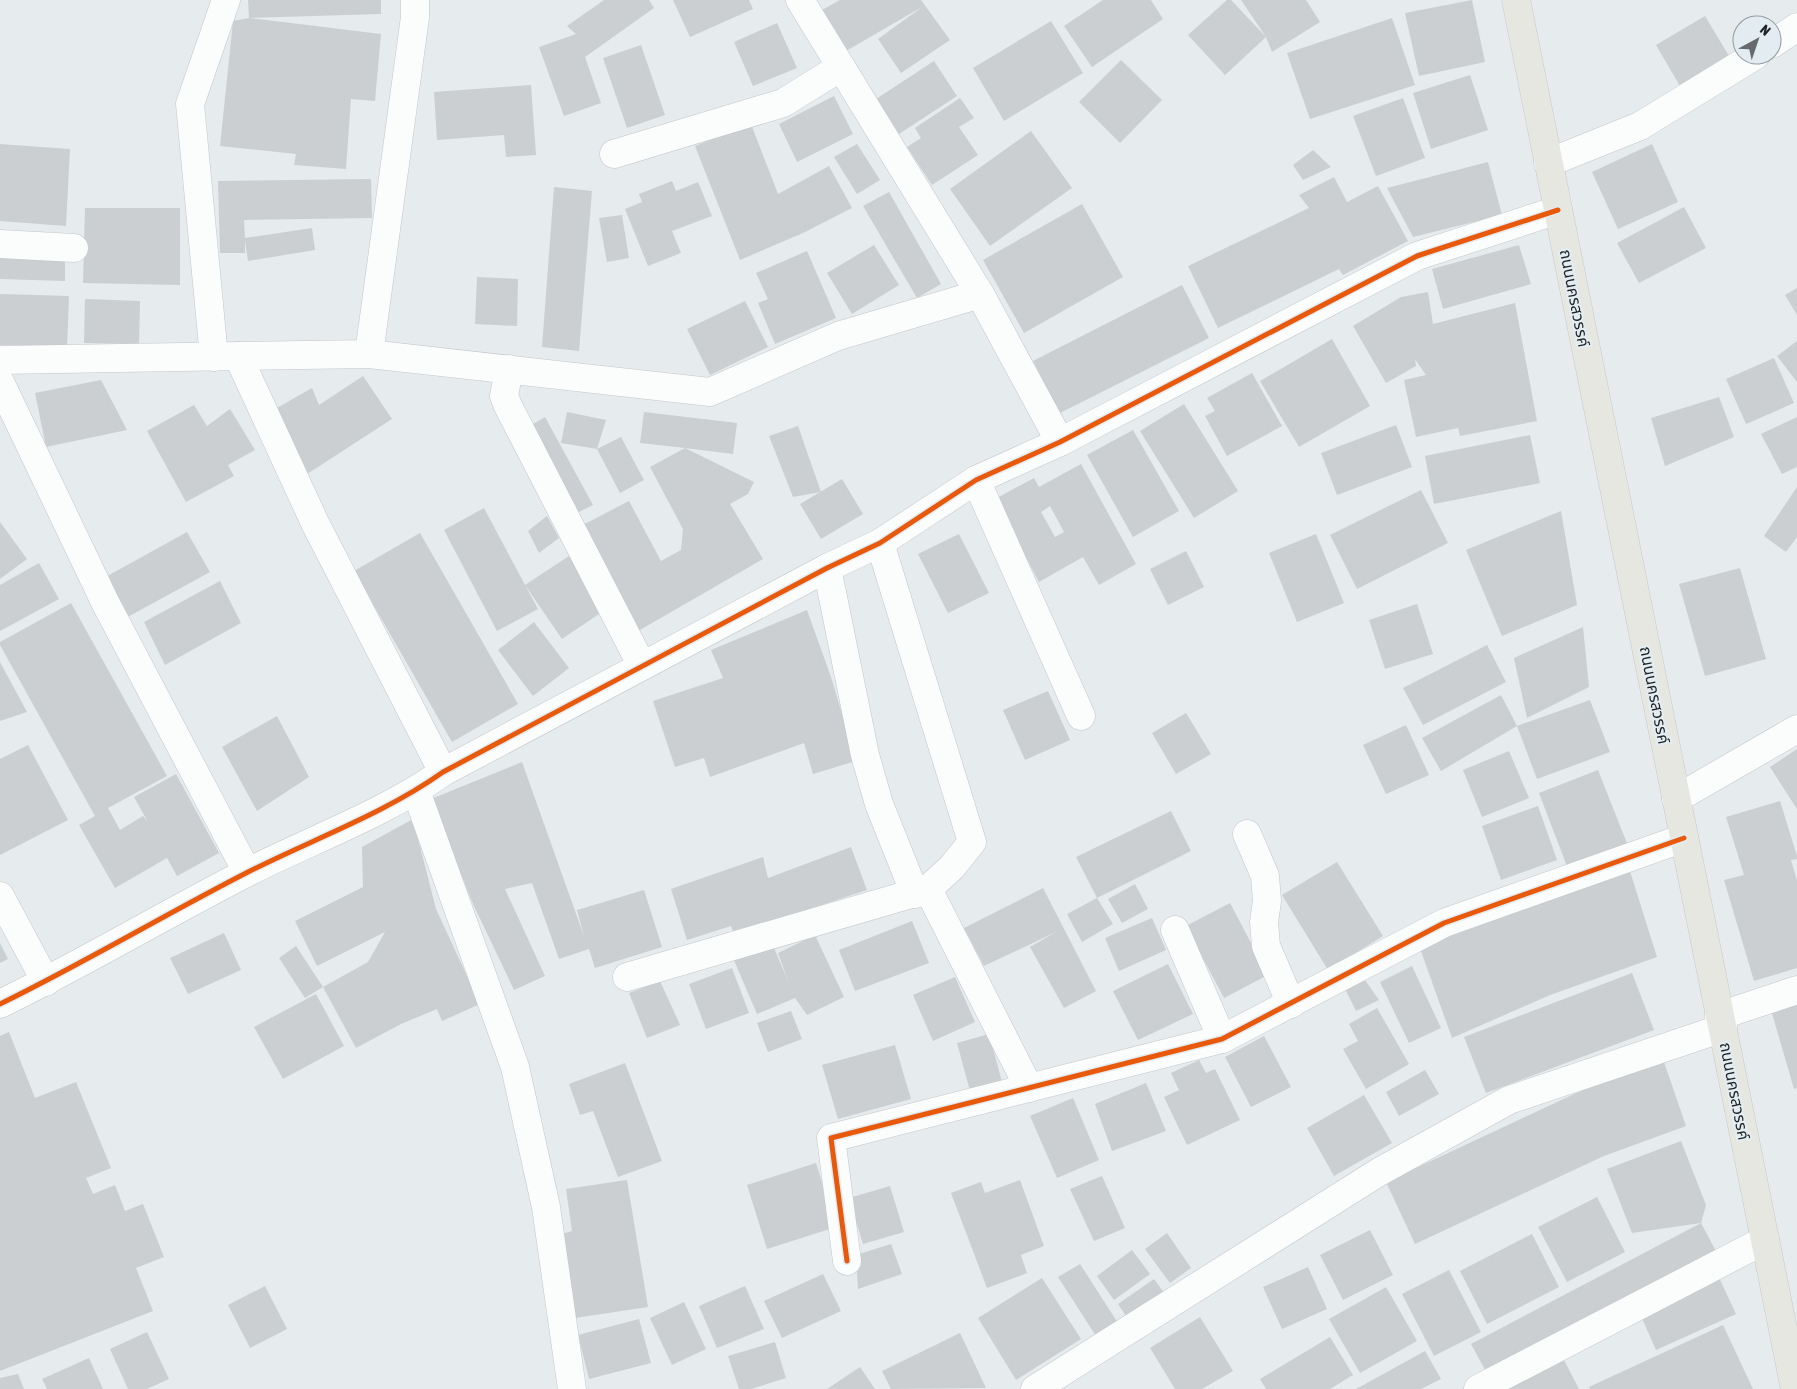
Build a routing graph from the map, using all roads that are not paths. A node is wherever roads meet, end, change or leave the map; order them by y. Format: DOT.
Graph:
graph roads {
  1 [pos="226,0"];
  2 [pos="415,0"];
  3 [pos="800,0"];
  4 [pos="1516,0"];
  5 [pos="1797,27"];
  6 [pos="1782,37"];
  7 [pos="1740,65"];
  8 [pos="841,67"];
  9 [pos="614,154"];
  10 [pos="1548,163"];
  11 [pos="1558,210"];
  12 [pos="0,244"];
  13 [pos="74,248"];
  14 [pos="980,294"];
  15 [pos="369,354"];
  16 [pos="226,357"];
  17 [pos="0,360"];
  18 [pos="509,369"];
  19 [pos="0,382"];
  20 [pos="1060,442"];
  21 [pos="976,480"];
  22 [pos="880,543"];
  23 [pos="827,568"];
  24 [pos="642,666"];
  25 [pos="1081,716"];
  26 [pos="1797,729"];
  27 [pos="443,772"];
  28 [pos="416,791"];
  29 [pos="1676,799"];
  30 [pos="1247,834"];
  31 [pos="1684,838"];
  32 [pos="247,872"];
  33 [pos="922,892"];
  34 [pos="0,896"];
  35 [pos="1175,930"];
  36 [pos="627,978"];
  37 [pos="46,982"];
  38 [pos="1797,990"];
  39 [pos="0,1004"];
  40 [pos="1291,1004"];
  41 [pos="1721,1022"];
  42 [pos="1222,1039"];
  43 [pos="1029,1088"];
  44 [pos="1765,1240"];
  45 [pos="847,1261"];
  46 [pos="572,1389"];
  47 [pos="1035,1389"];
  48 [pos="1478,1389"];
  49 [pos="1795,1389"];
  1 -- 16 [label="street"];
  2 -- 15 [label="street"];
  3 -- 8 [label="street"];
  4 -- 10 [label="main road, ถนนนครสวรรค์"];
  5 -- 6 [label="street"];
  7 -- 10 [label="street"];
  8 -- 9 [label="street"];
  8 -- 14 [label="street"];
  10 -- 11 [label="main road, ถนนนครสวรรค์"];
  11 -- 20 [label="street"];
  11 -- 29 [label="main road, ถนนนครสวรรค์"];
  12 -- 13 [label="street"];
  14 -- 18 [label="street"];
  14 -- 20 [label="street"];
  15 -- 16 [label="street"];
  15 -- 18 [label="street"];
  16 -- 17 [label="street"];
  16 -- 27 [label="street"];
  18 -- 24 [label="street"];
  19 -- 32 [label="street"];
  20 -- 21 [label="street"];
  21 -- 22 [label="street"];
  21 -- 25 [label="street"];
  22 -- 23 [label="street"];
  22 -- 33 [label="street"];
  23 -- 24 [label="street"];
  23 -- 33 [label="street"];
  24 -- 27 [label="street"];
  26 -- 29 [label="street"];
  27 -- 28 [label="street"];
  28 -- 32 [label="street"];
  28 -- 46 [label="street"];
  29 -- 31 [label="main road, ถนนนครสวรรค์"];
  30 -- 40 [label="street"];
  31 -- 40 [label="street"];
  31 -- 41 [label="main road, ถนนนครสวรรค์"];
  32 -- 37 [label="street"];
  33 -- 36 [label="street"];
  33 -- 43 [label="street"];
  34 -- 37 [label="street"];
  35 -- 42 [label="street"];
  37 -- 39 [label="street"];
  38 -- 41 [label="street"];
  40 -- 42 [label="street"];
  41 -- 44 [label="main road, ถนนนครสวรรค์"];
  41 -- 47 [label="street"];
  42 -- 43 [label="street"];
  43 -- 45 [label="street"];
  44 -- 48 [label="street"];
  44 -- 49 [label="main road, ถนนนครสวรรค์"];
}
